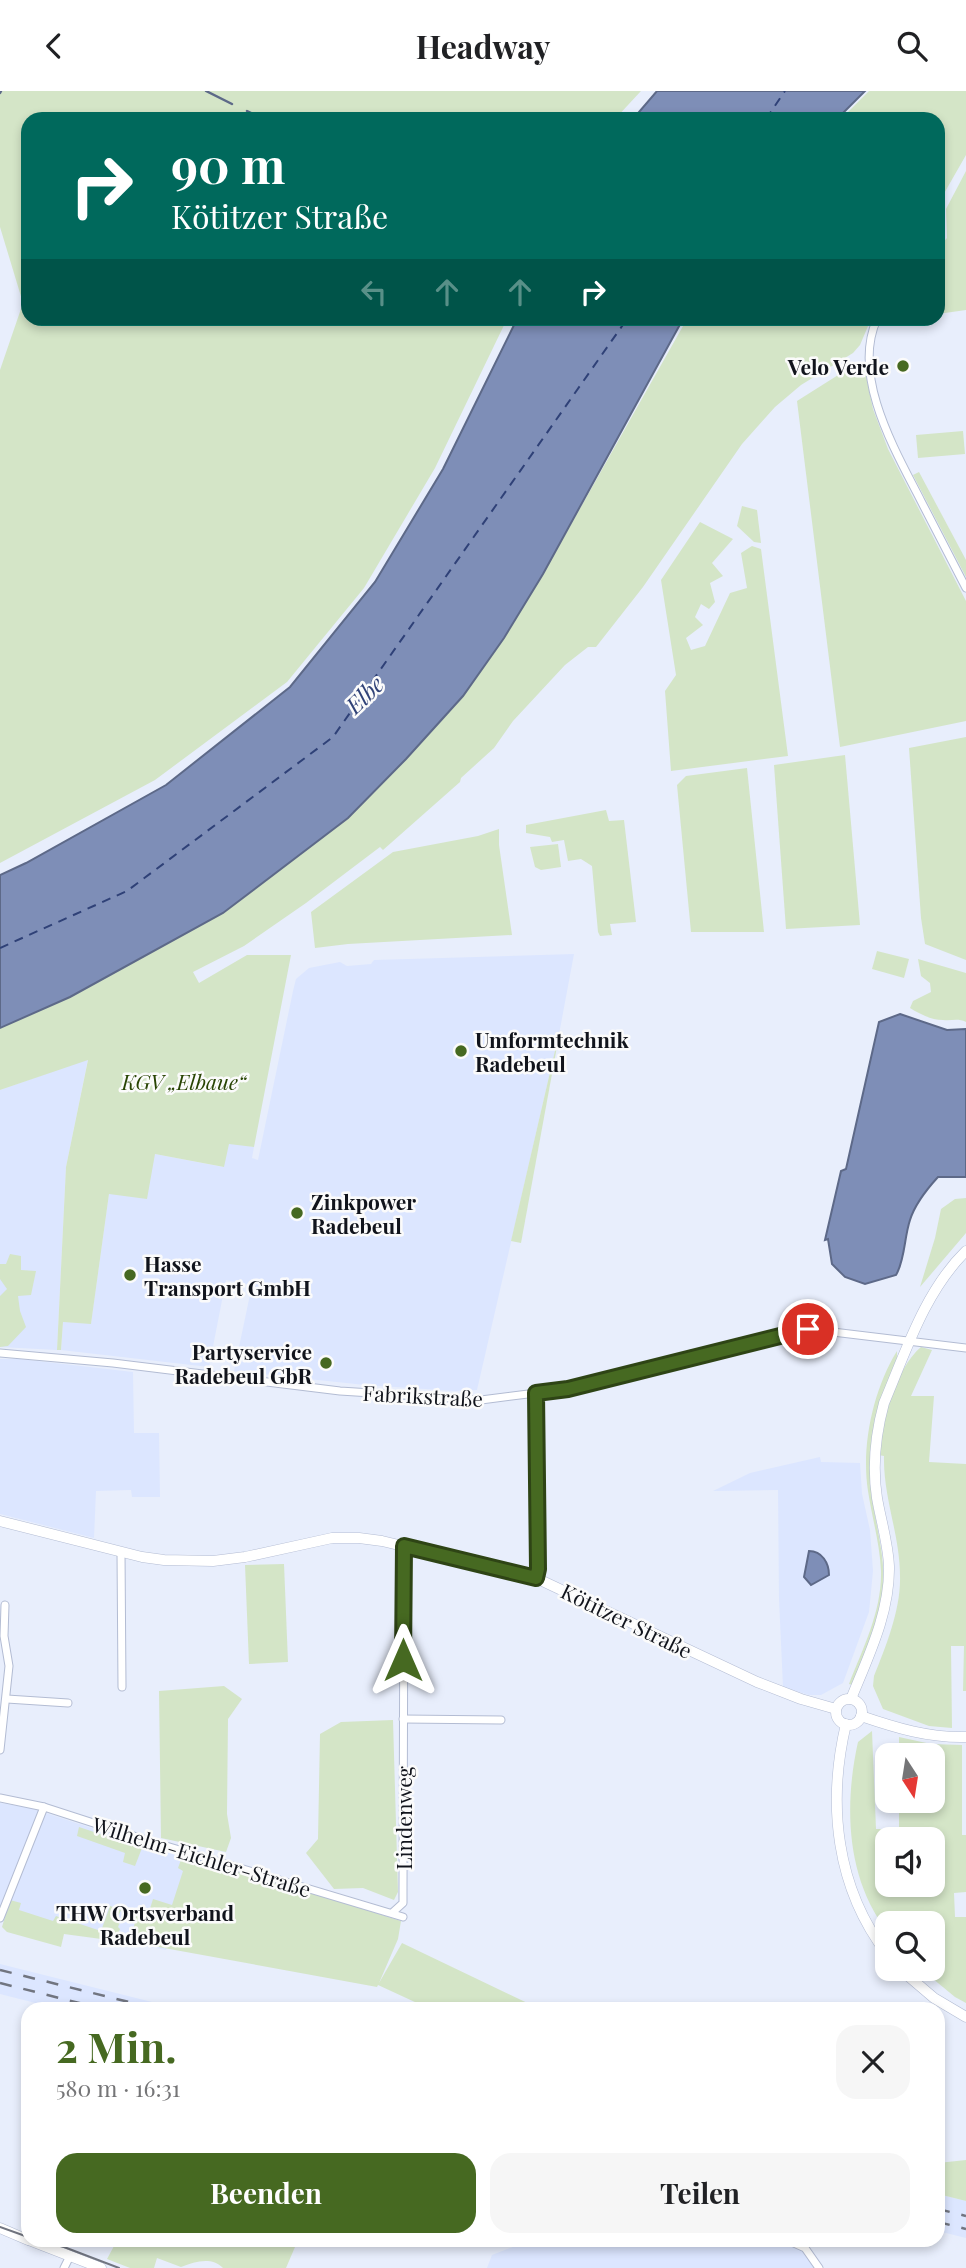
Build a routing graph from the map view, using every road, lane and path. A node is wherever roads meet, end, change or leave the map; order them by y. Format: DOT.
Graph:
graph roads {
  1 [pos="875,326"];
  2 [pos="966,587"];
  3 [pos="966,1251"];
  4 [pos="911,1341"];
  5 [pos="966,1348"];
  6 [pos="0,1353"];
  7 [pos="536,1393"];
  8 [pos="0,1521"];
  9 [pos="404,1546"];
  10 [pos="121,1552"];
  11 [pos="536,1578"];
  12 [pos="5,1605"];
  13 [pos="122,1687"];
  14 [pos="7,1699"];
  15 [pos="851,1699"];
  16 [pos="68,1703"];
  17 [pos="836,1709"];
  18 [pos="861,1716"];
  19 [pos="403,1720"];
  20 [pos="501,1720"];
  21 [pos="846,1724"];
  22 [pos="966,1737"];
  23 [pos="0,1750"];
  24 [pos="0,1798"];
  25 [pos="44,1807"];
  26 [pos="393,1913"];
  27 [pos="403,1917"];
  28 [pos="0,1918"];
  29 [pos="875,1936"];
  30 [pos="914,1981"];
  31 [pos="941,2002"];
  32 [pos="945,2005"];
  33 [pos="966,2017"];
  34 [pos="0,2228"];
  35 [pos="21,2237"];
  36 [pos="46,2247"];
  37 [pos="803,2247"];
  38 [pos="70,2256"];
  39 [pos="64,2268"];
  40 [pos="101,2268"];
  41 [pos="820,2268"];
  1 -- 2 [label="street"];
  3 -- 4 [label="street"];
  4 -- 5 [label="street, Fabrikstraße"];
  4 -- 7 [label="street, Fabrikstraße"];
  4 -- 15 [label="street"];
  6 -- 7 [label="street, Fabrikstraße"];
  7 -- 11 [label="street"];
  8 -- 10 [label="street, Kötitzer Straße"];
  9 -- 10 [label="street, Kötitzer Straße"];
  9 -- 11 [label="street, Kötitzer Straße"];
  9 -- 19 [label="street, Lindenweg"];
  10 -- 13 [label="street"];
  11 -- 17 [label="street, Kötitzer Straße"];
  12 -- 14 [label="street"];
  14 -- 16 [label="street"];
  14 -- 23 [label="street"];
  15 -- 17 [label="street"];
  15 -- 18 [label="street"];
  17 -- 21 [label="street"];
  18 -- 21 [label="street"];
  18 -- 22 [label="street"];
  19 -- 20 [label="street"];
  19 -- 26 [label="street, Lindenweg"];
  21 -- 29 [label="street"];
  24 -- 25 [label="street, Wilhelm-Eichler-Straße"];
  25 -- 26 [label="street, Wilhelm-Eichler-Straße"];
  25 -- 28 [label="street"];
  26 -- 27 [label="street, Wilhelm-Eichler-Straße"];
  30 -- 31 [label="street"];
  32 -- 33 [label="street"];
  34 -- 35 [label="street"];
  36 -- 38 [label="street"];
  37 -- 41 [label="street"];
  38 -- 39 [label="street"];
  38 -- 40 [label="street"];
}
